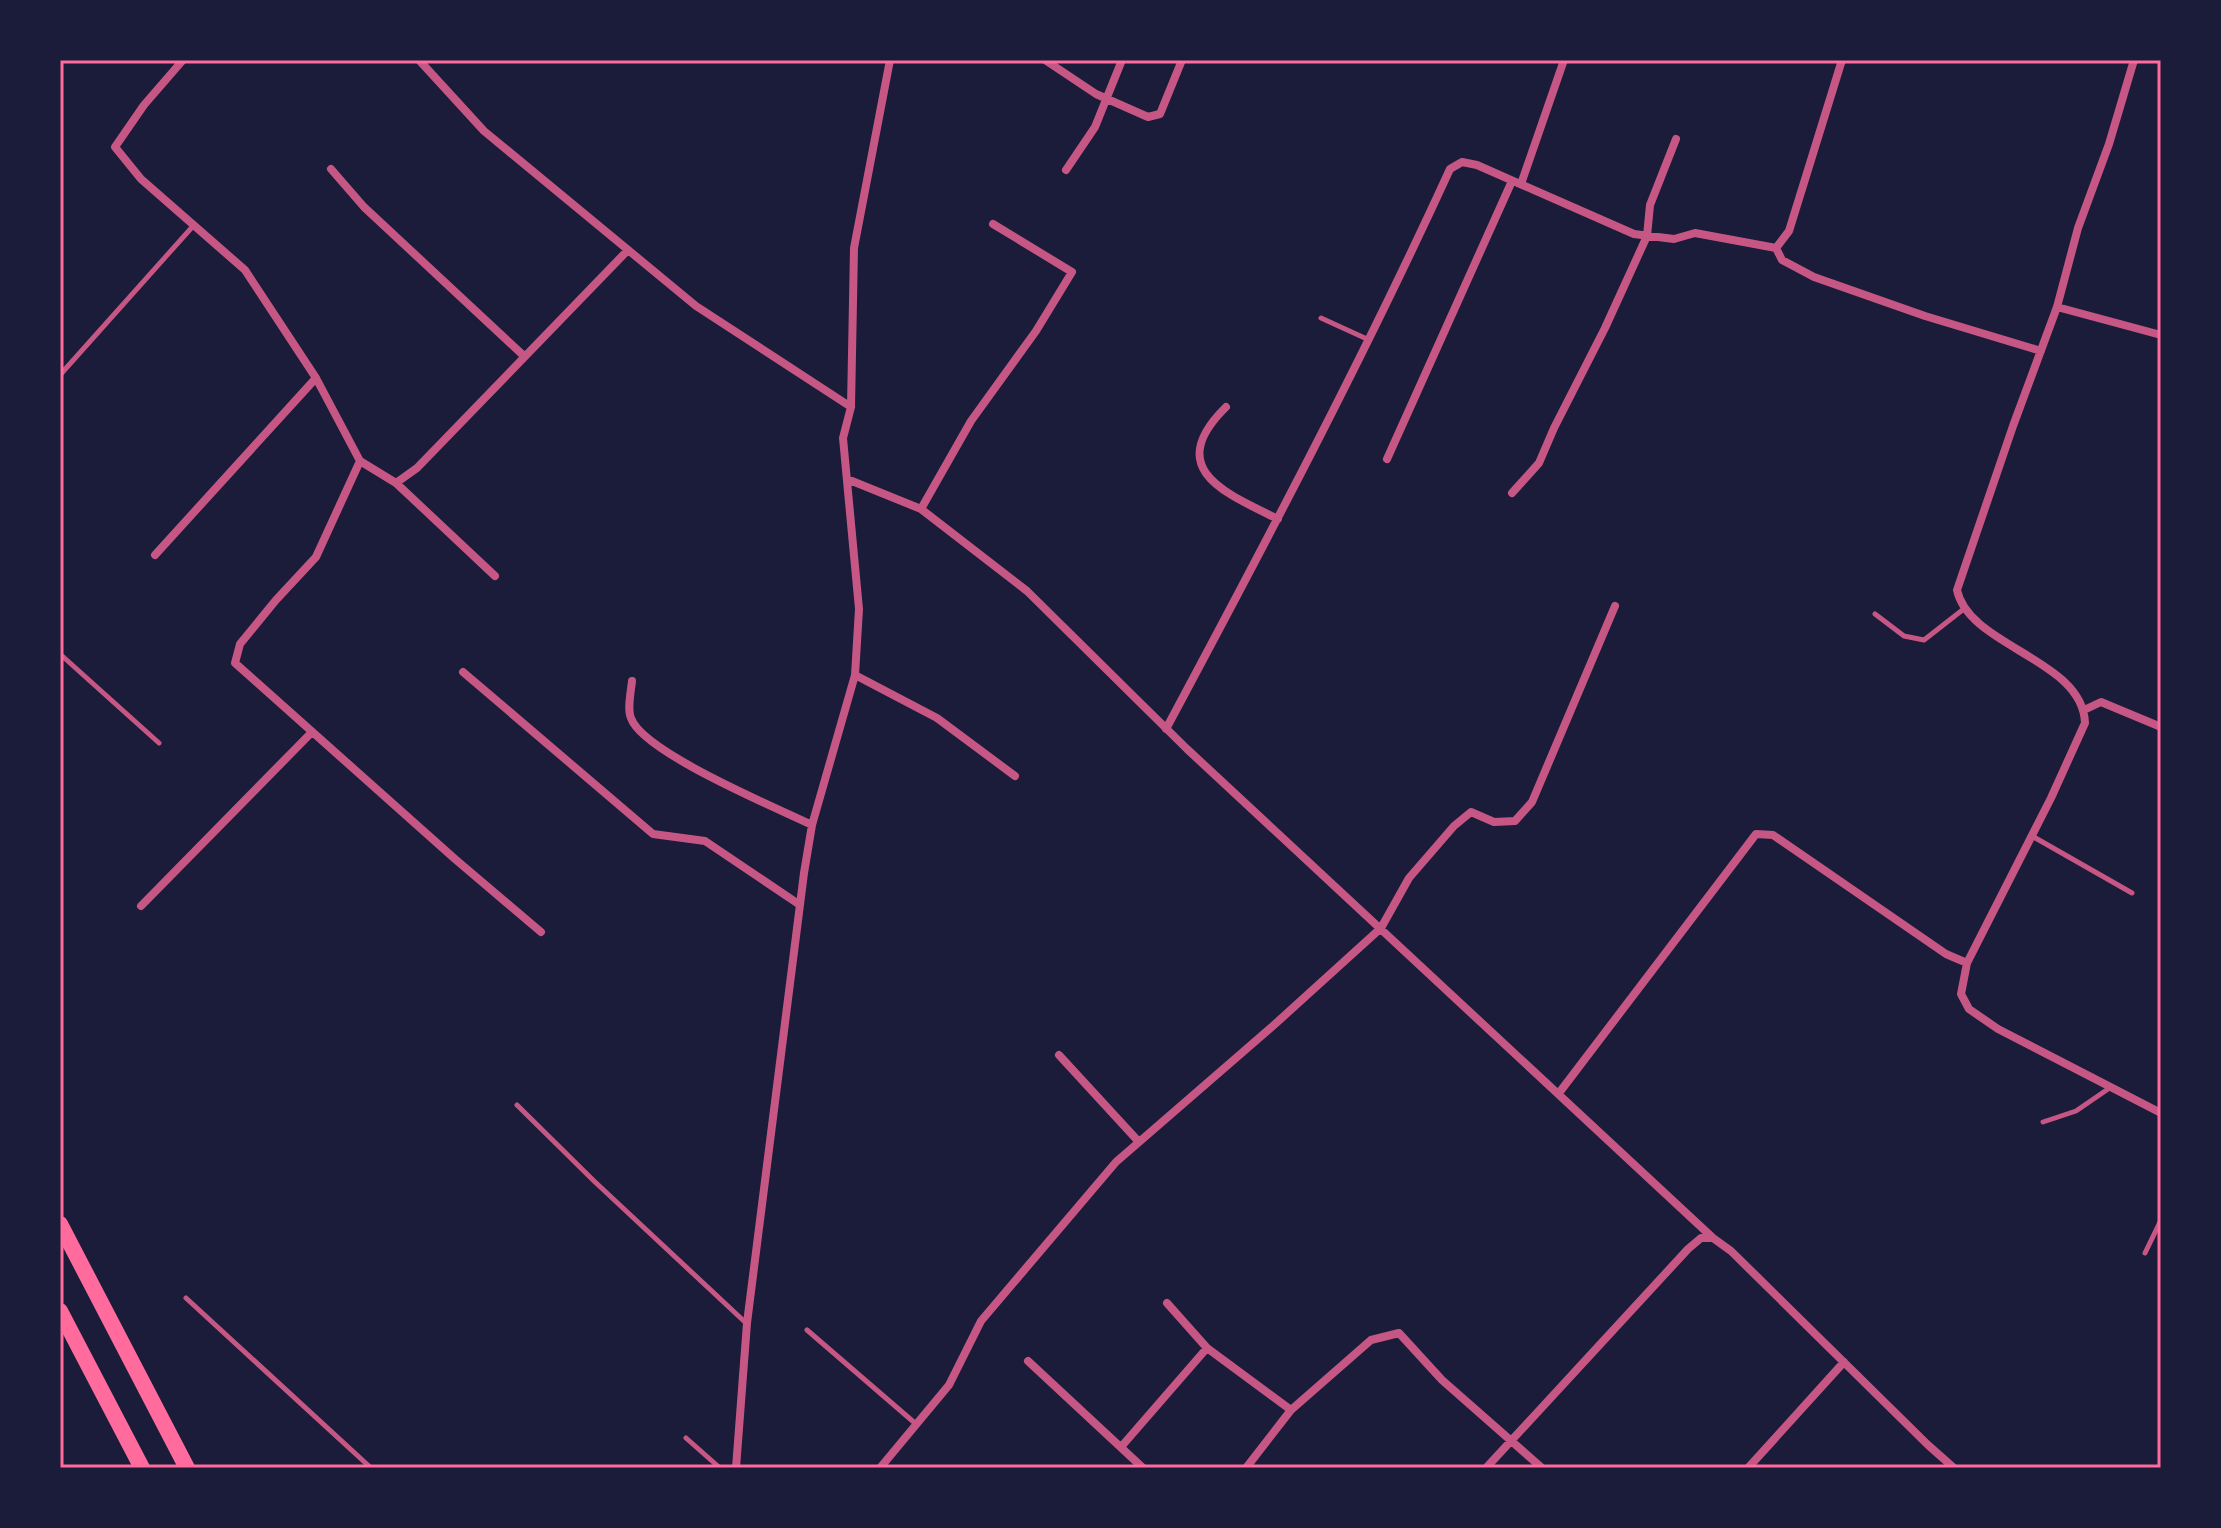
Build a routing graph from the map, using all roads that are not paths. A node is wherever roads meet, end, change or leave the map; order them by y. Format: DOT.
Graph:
graph roads {
  1 [pos="183,60"];
  2 [pos="419,60"];
  3 [pos="890,60"];
  4 [pos="1045,60"];
  5 [pos="1122,60"];
  6 [pos="1182,60"];
  7 [pos="1564,60"];
  8 [pos="1842,60"];
  9 [pos="2134,60"];
  10 [pos="1106,99"];
  11 [pos="1676,139"];
  12 [pos="331,169"];
  13 [pos="1066,170"];
  14 [pos="1516,183"];
  15 [pos="993,224"];
  16 [pos="194,225"];
  17 [pos="1647,236"];
  18 [pos="1776,248"];
  19 [pos="628,250"];
  20 [pos="2057,307"];
  21 [pos="1321,318"];
  22 [pos="2161,335"];
  23 [pos="1368,340"];
  24 [pos="2041,351"];
  25 [pos="524,356"];
  26 [pos="60,375"];
  27 [pos="316,378"];
  28 [pos="851,407"];
  29 [pos="1226,407"];
  30 [pos="1387,459"];
  31 [pos="360,461"];
  32 [pos="847,479"];
  33 [pos="396,483"];
  34 [pos="1512,493"];
  35 [pos="921,509"];
  36 [pos="1278,519"];
  37 [pos="155,555"];
  38 [pos="495,576"];
  39 [pos="1615,606"];
  40 [pos="1965,608"];
  41 [pos="1875,614"];
  42 [pos="60,654"];
  43 [pos="463,672"];
  44 [pos="855,675"];
  45 [pos="632,681"];
  46 [pos="2084,710"];
  47 [pos="2161,727"];
  48 [pos="1166,729"];
  49 [pos="312,732"];
  50 [pos="159,743"];
  51 [pos="1015,776"];
  52 [pos="812,825"];
  53 [pos="2031,835"];
  54 [pos="2132,893"];
  55 [pos="800,905"];
  56 [pos="141,906"];
  57 [pos="1381,928"];
  58 [pos="541,932"];
  59 [pos="1967,963"];
  60 [pos="1059,1055"];
  61 [pos="2112,1086"];
  62 [pos="1559,1093"];
  63 [pos="517,1105"];
  64 [pos="2161,1113"];
  65 [pos="2043,1122"];
  66 [pos="1139,1142"];
  67 [pos="2161,1220"];
  68 [pos="60,1224"];
  69 [pos="1713,1238"];
  70 [pos="2145,1253"];
  71 [pos="186,1298"];
  72 [pos="1167,1303"];
  73 [pos="60,1311"];
  74 [pos="747,1323"];
  75 [pos="807,1330"];
  76 [pos="1207,1348"];
  77 [pos="1028,1361"];
  78 [pos="1844,1362"];
  79 [pos="1291,1410"];
  80 [pos="916,1424"];
  81 [pos="686,1438"];
  82 [pos="1512,1441"];
  83 [pos="1121,1447"];
  84 [pos="1750,1467"];
  85 [pos="142,1468"];
  86 [pos="187,1468"];
  87 [pos="371,1468"];
  88 [pos="720,1468"];
  89 [pos="736,1468"];
  90 [pos="880,1468"];
  91 [pos="1143,1468"];
  92 [pos="1246,1468"];
  93 [pos="1486,1468"];
  94 [pos="1542,1468"];
  95 [pos="1954,1468"];
  1 -- 16 [label="street"];
  2 -- 19 [label="street"];
  3 -- 28 [label="street"];
  4 -- 10 [label="street"];
  5 -- 10 [label="street"];
  6 -- 10 [label="street"];
  7 -- 14 [label="street"];
  8 -- 18 [label="street"];
  9 -- 20 [label="street"];
  10 -- 13 [label="street"];
  11 -- 17 [label="street"];
  12 -- 25 [label="street"];
  14 -- 17 [label="street"];
  14 -- 23 [label="street"];
  14 -- 30 [label="street"];
  15 -- 35 [label="street"];
  16 -- 26 [label="lane"];
  16 -- 27 [label="street"];
  17 -- 18 [label="street"];
  17 -- 34 [label="street"];
  18 -- 24 [label="street"];
  19 -- 25 [label="street"];
  19 -- 28 [label="street"];
  20 -- 22 [label="street"];
  20 -- 24 [label="street"];
  21 -- 23 [label="lane"];
  23 -- 36 [label="street"];
  24 -- 40 [label="street"];
  25 -- 33 [label="street"];
  27 -- 31 [label="street"];
  27 -- 37 [label="street"];
  28 -- 32 [label="street"];
  29 -- 36 [label="street"];
  31 -- 33 [label="street"];
  31 -- 49 [label="street"];
  32 -- 35 [label="street"];
  32 -- 44 [label="street"];
  33 -- 38 [label="street"];
  35 -- 48 [label="street"];
  36 -- 48 [label="street"];
  39 -- 57 [label="street"];
  40 -- 41 [label="lane"];
  40 -- 46 [label="street"];
  42 -- 50 [label="lane"];
  43 -- 55 [label="street"];
  44 -- 51 [label="street"];
  44 -- 52 [label="street"];
  45 -- 52 [label="street"];
  46 -- 47 [label="street"];
  46 -- 53 [label="street"];
  48 -- 57 [label="street"];
  49 -- 56 [label="street"];
  49 -- 58 [label="street"];
  52 -- 55 [label="street"];
  53 -- 54 [label="lane"];
  53 -- 59 [label="street"];
  55 -- 74 [label="street"];
  57 -- 62 [label="street"];
  57 -- 66 [label="street"];
  59 -- 61 [label="street"];
  59 -- 62 [label="street"];
  60 -- 66 [label="street"];
  61 -- 64 [label="street"];
  61 -- 65 [label="lane"];
  62 -- 69 [label="street"];
  63 -- 74 [label="lane"];
  66 -- 80 [label="street"];
  67 -- 70 [label="lane"];
  68 -- 86 [label="main road"];
  69 -- 78 [label="street"];
  69 -- 82 [label="street"];
  71 -- 87 [label="lane"];
  72 -- 76 [label="street"];
  73 -- 85 [label="main road"];
  74 -- 89 [label="street"];
  75 -- 80 [label="lane"];
  76 -- 79 [label="street"];
  76 -- 83 [label="street"];
  77 -- 83 [label="street"];
  78 -- 84 [label="street"];
  78 -- 95 [label="street"];
  79 -- 82 [label="street"];
  79 -- 92 [label="street"];
  80 -- 90 [label="street"];
  81 -- 88 [label="lane"];
  82 -- 93 [label="street"];
  82 -- 94 [label="street"];
  83 -- 91 [label="street"];
}
